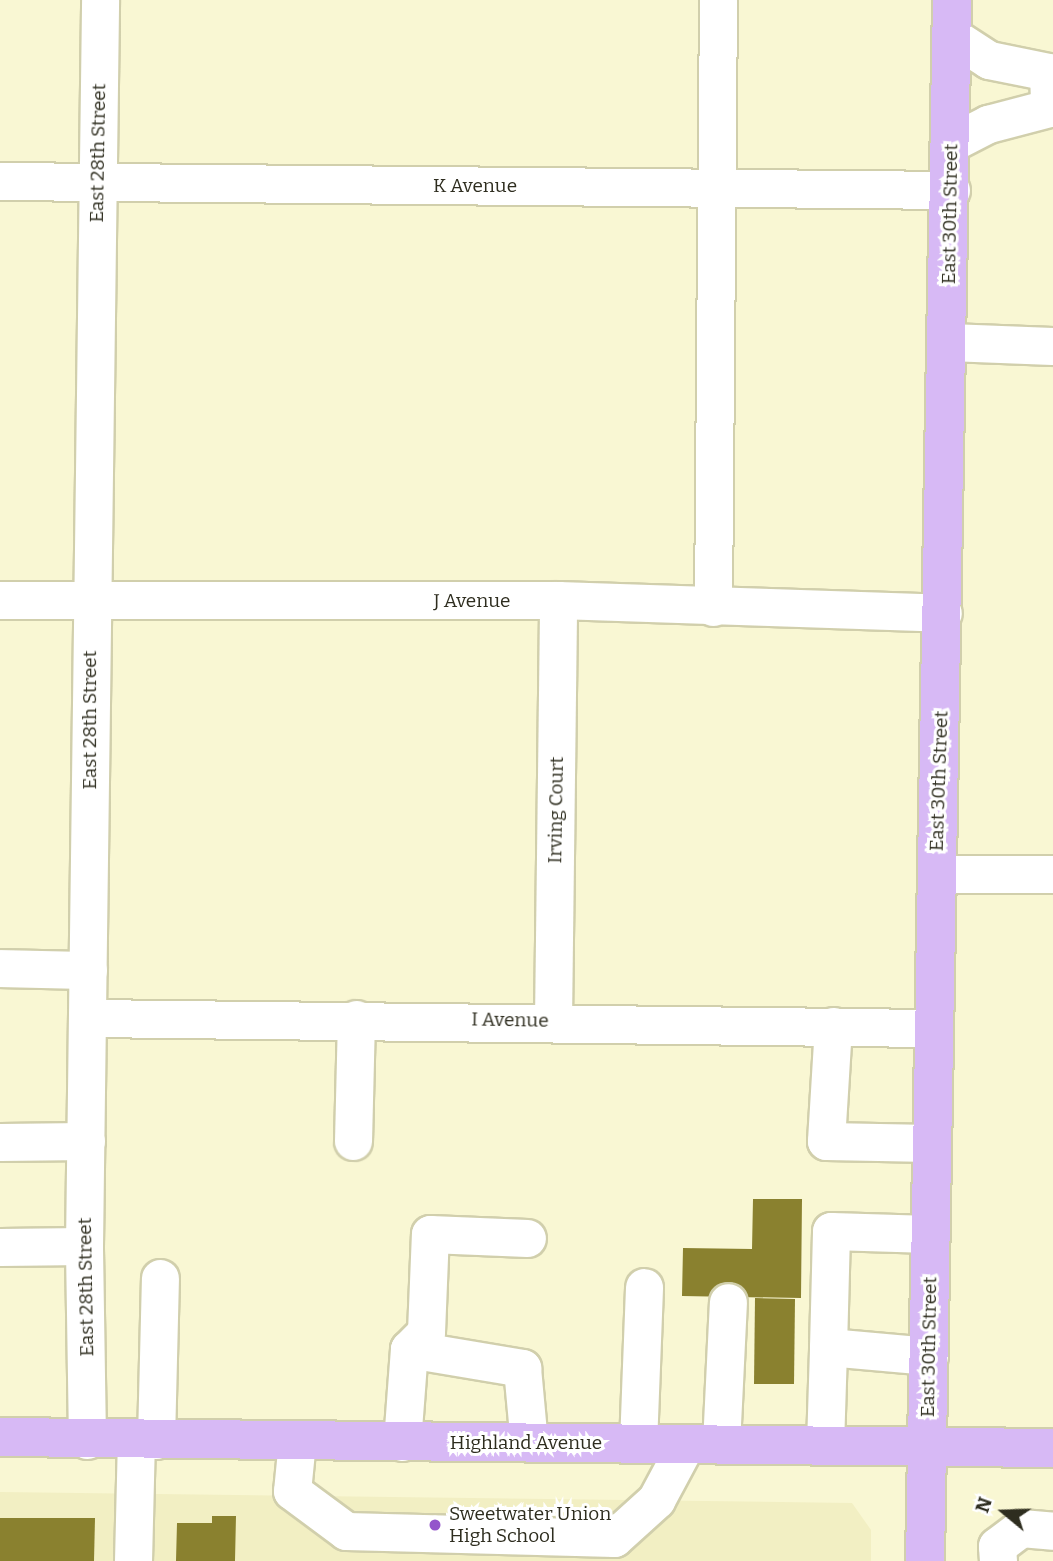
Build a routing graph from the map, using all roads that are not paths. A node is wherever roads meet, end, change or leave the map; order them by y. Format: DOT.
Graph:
graph roads {
  1 [pos="100,0"];
  2 [pos="718,0"];
  3 [pos="952,18"];
  4 [pos="1051,108"];
  5 [pos="951,144"];
  6 [pos="0,181"];
  7 [pos="98,183"];
  8 [pos="715,187"];
  9 [pos="951,190"];
  10 [pos="948,342"];
  11 [pos="1053,346"];
  12 [pos="0,600"];
  13 [pos="558,600"];
  14 [pos="91,603"];
  15 [pos="713,607"];
  16 [pos="943,613"];
  17 [pos="936,874"];
  18 [pos="1053,874"];
  19 [pos="0,968"];
  20 [pos="88,970"];
  21 [pos="88,1018"];
  22 [pos="356,1019"];
  23 [pos="553,1020"];
  24 [pos="833,1026"];
  25 [pos="932,1028"];
  26 [pos="86,1141"];
  27 [pos="353,1141"];
  28 [pos="0,1142"];
  29 [pos="931,1143"];
  30 [pos="930,1234"];
  31 [pos="527,1238"];
  32 [pos="84,1246"];
  33 [pos="0,1247"];
  34 [pos="160,1278"];
  35 [pos="644,1287"];
  36 [pos="728,1302"];
  37 [pos="828,1347"];
  38 [pos="410,1349"];
  39 [pos="929,1356"];
  40 [pos="0,1437"];
  41 [pos="87,1440"];
  42 [pos="146,1440"];
  43 [pos="297,1441"];
  44 [pos="402,1442"];
  45 [pos="529,1443"];
  46 [pos="638,1444"];
  47 [pos="704,1444"];
  48 [pos="825,1445"];
  49 [pos="928,1446"];
  50 [pos="1053,1448"];
  51 [pos="1053,1531"];
  52 [pos="133,1561"];
  53 [pos="925,1561"];
  54 [pos="998,1561"];
  1 -- 7 [label="street, East 28th Street"];
  2 -- 8 [label="street"];
  3 -- 4 [label="street"];
  3 -- 5 [label="main road, East 30th Street"];
  4 -- 5 [label="street"];
  5 -- 9 [label="main road, East 30th Street"];
  6 -- 7 [label="street, K Avenue"];
  7 -- 8 [label="street, K Avenue"];
  7 -- 14 [label="street, East 28th Street"];
  8 -- 9 [label="street, K Avenue"];
  8 -- 15 [label="street"];
  9 -- 10 [label="main road, East 30th Street"];
  10 -- 11 [label="street"];
  10 -- 16 [label="main road, East 30th Street"];
  12 -- 14 [label="street, J Avenue"];
  13 -- 14 [label="street, J Avenue"];
  13 -- 15 [label="street, J Avenue"];
  13 -- 23 [label="street, Irving Court"];
  14 -- 20 [label="street, East 28th Street"];
  15 -- 16 [label="street, J Avenue"];
  16 -- 17 [label="main road, East 30th Street"];
  17 -- 18 [label="street"];
  17 -- 25 [label="main road, East 30th Street"];
  19 -- 20 [label="street"];
  20 -- 21 [label="street, East 28th Street"];
  21 -- 22 [label="street, I Avenue"];
  21 -- 26 [label="street, East 28th Street"];
  22 -- 23 [label="street, I Avenue"];
  22 -- 27 [label="street"];
  23 -- 24 [label="street, I Avenue"];
  24 -- 25 [label="street, I Avenue"];
  24 -- 29 [label="street"];
  25 -- 29 [label="main road, East 30th Street"];
  26 -- 28 [label="street"];
  26 -- 32 [label="street, East 28th Street"];
  29 -- 30 [label="main road, East 30th Street"];
  30 -- 37 [label="street"];
  30 -- 39 [label="main road, East 30th Street"];
  31 -- 38 [label="street"];
  32 -- 33 [label="street"];
  32 -- 41 [label="street, East 28th Street"];
  34 -- 42 [label="street"];
  35 -- 46 [label="street"];
  36 -- 47 [label="street"];
  37 -- 39 [label="street"];
  37 -- 48 [label="street"];
  38 -- 44 [label="street"];
  38 -- 45 [label="street"];
  39 -- 49 [label="main road, East 30th Street"];
  40 -- 41 [label="main road, Highland Avenue"];
  41 -- 42 [label="main road, Highland Avenue"];
  42 -- 43 [label="main road, Highland Avenue"];
  42 -- 52 [label="street"];
  43 -- 44 [label="main road, Highland Avenue"];
  43 -- 47 [label="street"];
  44 -- 45 [label="main road, Highland Avenue"];
  45 -- 46 [label="main road, Highland Avenue"];
  46 -- 47 [label="main road, Highland Avenue"];
  47 -- 48 [label="main road, Highland Avenue"];
  48 -- 49 [label="main road, Highland Avenue"];
  49 -- 50 [label="main road, Highland Avenue"];
  49 -- 53 [label="main road, East 30th Street"];
  51 -- 54 [label="street"];
}
